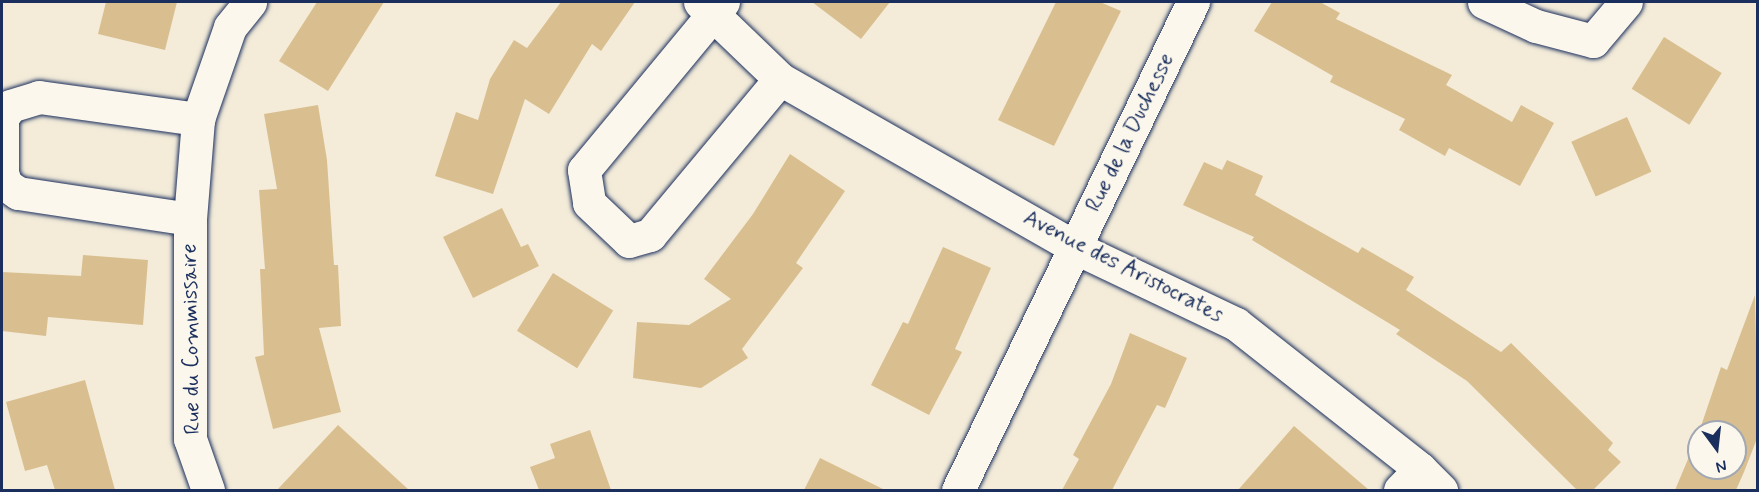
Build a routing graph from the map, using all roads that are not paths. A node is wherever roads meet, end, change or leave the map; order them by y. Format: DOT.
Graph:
graph roads {
  1 [pos="250,2"];
  2 [pos="1194,2"];
  3 [pos="1484,2"];
  4 [pos="1626,2"];
  5 [pos="712,6"];
  6 [pos="780,79"];
  7 [pos="198,119"];
  8 [pos="190,219"];
  9 [pos="1076,248"];
  10 [pos="1420,484"];
  11 [pos="208,490"];
  12 [pos="958,490"];
  1 -- 7 [label="street, Rue du Commissaire"];
  2 -- 9 [label="street, Rue de la Duchesse"];
  3 -- 4 [label="street"];
  5 -- 6 [label="street, Avenue des Aristocrates"];
  5 -- 6 [label="street, Avenue des Aristocrates"];
  6 -- 9 [label="street, Avenue des Aristocrates"];
  7 -- 8 [label="street, Rue du Commissaire"];
  7 -- 8 [label="street, Rue du Commissaire"];
  8 -- 11 [label="street, Rue du Commissaire"];
  9 -- 10 [label="street, Avenue des Aristocrates"];
  9 -- 12 [label="street, Rue de la Duchesse"];
}
